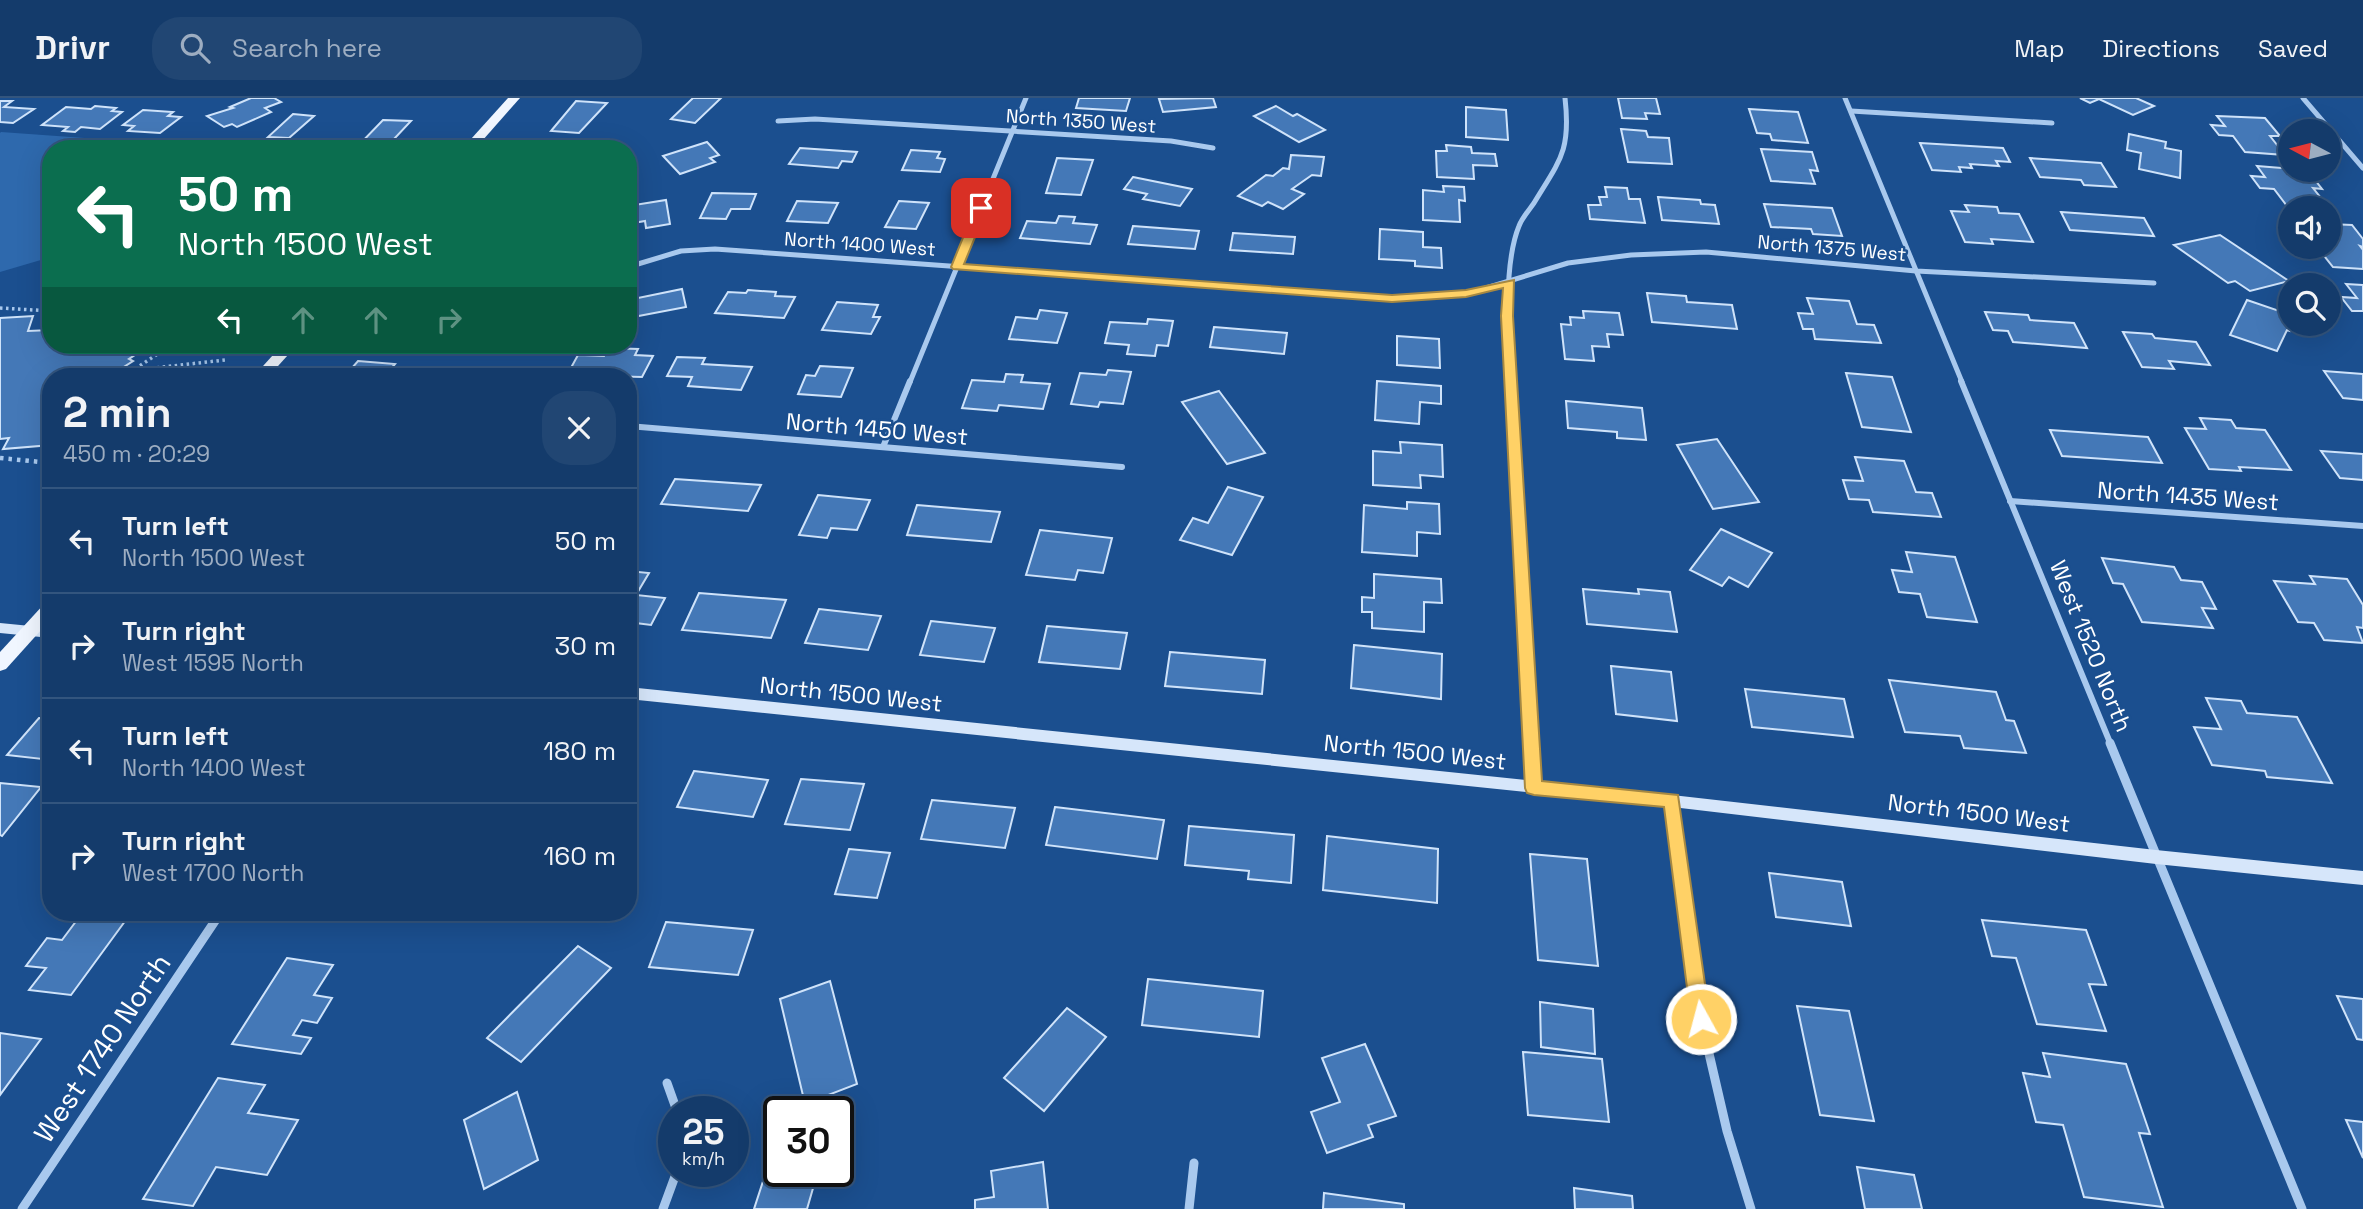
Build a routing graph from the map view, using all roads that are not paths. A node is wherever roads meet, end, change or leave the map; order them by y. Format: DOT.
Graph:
graph roads {
  1 [pos="514,98"];
  2 [pos="1026,98"];
  3 [pos="1565,98"];
  4 [pos="1846,98"];
  5 [pos="2303,98"];
  6 [pos="1851,111"];
  7 [pos="778,121"];
  8 [pos="2052,123"];
  9 [pos="1013,131"];
  10 [pos="476,140"];
  11 [pos="1213,148"];
  12 [pos="2363,168"];
  13 [pos="637,264"];
  14 [pos="957,267"];
  15 [pos="1916,271"];
  16 [pos="1510,282"];
  17 [pos="2154,283"];
  18 [pos="282,354"];
  19 [pos="268,368"];
  20 [pos="637,427"];
  21 [pos="883,447"];
  22 [pos="1122,467"];
  23 [pos="2010,501"];
  24 [pos="2363,526"];
  25 [pos="42,617"];
  26 [pos="0,628"];
  27 [pos="30,630"];
  28 [pos="42,632"];
  29 [pos="0,664"];
  30 [pos="637,694"];
  31 [pos="1534,788"];
  32 [pos="1672,801"];
  33 [pos="2156,857"];
  34 [pos="2363,878"];
  35 [pos="215,921"];
  36 [pos="667,1083"];
  37 [pos="672,1096"];
  38 [pos="1194,1163"];
  39 [pos="671,1187"];
  40 [pos="22,1209"];
  41 [pos="663,1209"];
  42 [pos="1189,1209"];
  43 [pos="1751,1209"];
  44 [pos="2302,1209"];
  1 -- 10 [label="main road"];
  2 -- 9 [label="street"];
  3 -- 16 [label="street"];
  4 -- 6 [label="street, West 1520 North"];
  5 -- 12 [label="street"];
  6 -- 8 [label="street"];
  6 -- 15 [label="street, West 1520 North"];
  7 -- 9 [label="street, North 1350 West"];
  9 -- 11 [label="street, North 1350 West"];
  9 -- 14 [label="street"];
  13 -- 14 [label="street, North 1400 West"];
  14 -- 16 [label="street, North 1400 West"];
  14 -- 21 [label="street"];
  15 -- 16 [label="street, North 1375 West"];
  15 -- 17 [label="street, North 1375 West"];
  15 -- 23 [label="street, West 1520 North"];
  16 -- 31 [label="street"];
  18 -- 19 [label="main road"];
  20 -- 21 [label="street, North 1450 West"];
  21 -- 22 [label="street, North 1450 West"];
  23 -- 24 [label="street, North 1435 West"];
  23 -- 33 [label="street, West 1520 North"];
  25 -- 27 [label="main road"];
  26 -- 27 [label="street"];
  27 -- 28 [label="street"];
  27 -- 29 [label="main road"];
  30 -- 31 [label="street, North 1500 West"];
  31 -- 32 [label="street, North 1500 West"];
  32 -- 33 [label="street, North 1500 West"];
  32 -- 43 [label="street"];
  33 -- 34 [label="street, North 1500 West"];
  33 -- 44 [label="street, West 1520 North"];
  35 -- 40 [label="street, West 1740 North"];
  36 -- 37 [label="street"];
  38 -- 42 [label="street"];
  39 -- 41 [label="street"];
}
